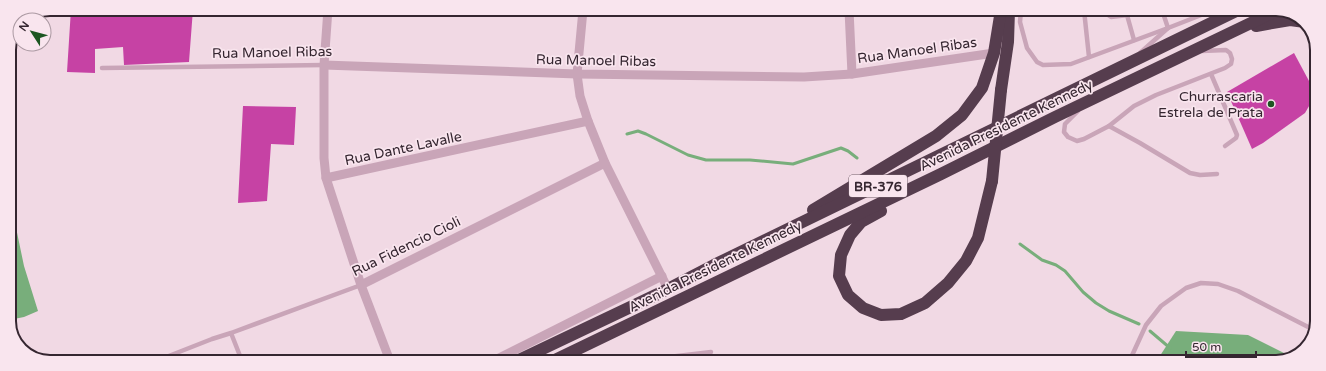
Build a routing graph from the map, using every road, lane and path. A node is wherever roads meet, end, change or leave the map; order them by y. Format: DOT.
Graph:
graph roads {
  1 [pos="328,16"];
  2 [pos="582,16"];
  3 [pos="849,16"];
  4 [pos="1000,16"];
  5 [pos="1009,16"];
  6 [pos="1020,16"];
  7 [pos="1085,16"];
  8 [pos="1127,16"];
  9 [pos="1164,16"];
  10 [pos="1199,16"];
  11 [pos="1226,16"];
  12 [pos="1266,16"];
  13 [pos="1291,20"];
  14 [pos="1168,28"];
  15 [pos="1243,28"];
  16 [pos="1134,40"];
  17 [pos="994,53"];
  18 [pos="1185,55"];
  19 [pos="1089,57"];
  20 [pos="1128,63"];
  21 [pos="324,65"];
  22 [pos="102,68"];
  23 [pos="577,74"];
  24 [pos="852,74"];
  25 [pos="1211,74"];
  26 [pos="1086,103"];
  27 [pos="588,122"];
  28 [pos="1109,126"];
  29 [pos="1225,146"];
  30 [pos="605,163"];
  31 [pos="941,174"];
  32 [pos="1217,174"];
  33 [pos="326,178"];
  34 [pos="714,265"];
  35 [pos="662,276"];
  36 [pos="361,285"];
  37 [pos="668,289"];
  38 [pos="1309,328"];
  39 [pos="231,333"];
  40 [pos="711,352"];
  41 [pos="171,355"];
  42 [pos="240,355"];
  43 [pos="388,355"];
  44 [pos="505,355"];
  45 [pos="530,355"];
  46 [pos="566,355"];
  47 [pos="686,355"];
  48 [pos="1132,355"];
  1 -- 21 [label="street"];
  2 -- 23 [label="street"];
  3 -- 24 [label="street"];
  4 -- 17 [label="highway"];
  5 -- 31 [label="highway, bridge"];
  6 -- 19 [label="lane"];
  7 -- 19 [label="lane"];
  8 -- 16 [label="lane"];
  9 -- 14 [label="lane"];
  10 -- 14 [label="lane"];
  11 -- 20 [label="highway, Avenida Presidente Kennedy / BR-376"];
  12 -- 15 [label="highway, Avenida Presidente Kennedy / BR-376"];
  13 -- 15 [label="highway"];
  14 -- 16 [label="lane"];
  14 -- 20 [label="lane"];
  15 -- 18 [label="highway, Avenida Presidente Kennedy / BR-376"];
  16 -- 19 [label="lane"];
  17 -- 24 [label="street, Rua Manoel Ribas"];
  17 -- 34 [label="highway"];
  18 -- 25 [label="lane"];
  18 -- 26 [label="highway, Avenida Presidente Kennedy / BR-376"];
  20 -- 34 [label="highway, Avenida Presidente Kennedy / BR-376"];
  21 -- 22 [label="lane, Rua Manoel Ribas"];
  21 -- 23 [label="street, Rua Manoel Ribas"];
  21 -- 33 [label="street"];
  23 -- 24 [label="street, Rua Manoel Ribas"];
  23 -- 27 [label="street"];
  25 -- 28 [label="lane"];
  25 -- 29 [label="lane"];
  26 -- 28 [label="lane"];
  26 -- 31 [label="highway, Avenida Presidente Kennedy / BR-376"];
  27 -- 30 [label="street"];
  27 -- 33 [label="street, Rua Dante Lavalle"];
  28 -- 32 [label="lane"];
  30 -- 35 [label="street"];
  30 -- 36 [label="street, Rua Fidencio Cioli"];
  31 -- 46 [label="highway, Avenida Presidente Kennedy / BR-376"];
  33 -- 36 [label="street"];
  34 -- 37 [label="highway, Avenida Presidente Kennedy / BR-376"];
  35 -- 37 [label="street"];
  35 -- 44 [label="street"];
  36 -- 39 [label="lane, Rua Fidencio Cioli"];
  36 -- 43 [label="street"];
  37 -- 45 [label="highway, Avenida Presidente Kennedy / BR-376"];
  38 -- 48 [label="lane"];
  39 -- 41 [label="lane, Rua Fidencio Cioli"];
  39 -- 42 [label="lane"];
  40 -- 47 [label="lane"];
}
